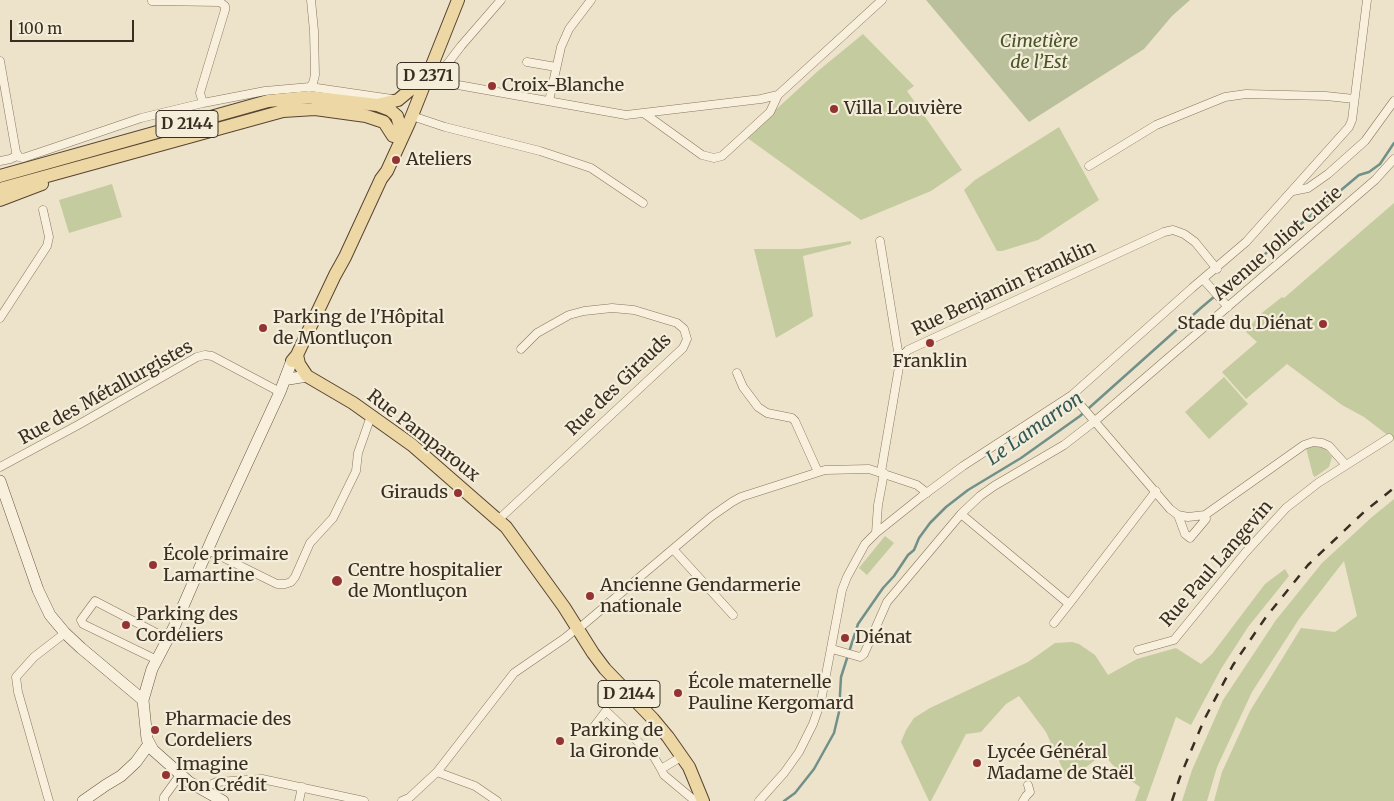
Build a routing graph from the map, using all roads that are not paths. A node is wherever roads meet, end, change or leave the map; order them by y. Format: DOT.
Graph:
graph roads {
  1 [pos="311,0"];
  2 [pos="458,0"];
  3 [pos="501,0"];
  4 [pos="591,0"];
  5 [pos="868,0"];
  6 [pos="882,0"];
  7 [pos="1368,0"];
  8 [pos="152,1"];
  9 [pos="875,6"];
  10 [pos="0,61"];
  11 [pos="526,62"];
  12 [pos="556,67"];
  13 [pos="426,76"];
  14 [pos="458,85"];
  15 [pos="310,87"];
  16 [pos="778,95"];
  17 [pos="1354,100"];
  18 [pos="549,101"];
  19 [pos="1394,101"];
  20 [pos="203,103"];
  21 [pos="403,113"];
  22 [pos="645,114"];
  23 [pos="366,116"];
  24 [pos="393,136"];
  25 [pos="14,156"];
  26 [pos="1394,159"];
  27 [pos="0,161"];
  28 [pos="1089,166"];
  29 [pos="76,168"];
  30 [pos="0,171"];
  31 [pos="19,171"];
  32 [pos="0,176"];
  33 [pos="0,189"];
  34 [pos="1293,191"];
  35 [pos="0,200"];
  36 [pos="643,203"];
  37 [pos="42,210"];
  38 [pos="880,241"];
  39 [pos="1216,269"];
  40 [pos="335,275"];
  41 [pos="1203,279"];
  42 [pos="1228,307"];
  43 [pos="0,318"];
  44 [pos="521,349"];
  45 [pos="902,356"];
  46 [pos="296,361"];
  47 [pos="737,373"];
  48 [pos="308,376"];
  49 [pos="289,379"];
  50 [pos="280,392"];
  51 [pos="1072,394"];
  52 [pos="371,416"];
  53 [pos="1095,421"];
  54 [pos="1390,438"];
  55 [pos="1346,465"];
  56 [pos="0,467"];
  57 [pos="818,472"];
  58 [pos="883,472"];
  59 [pos="0,482"];
  60 [pos="1156,491"];
  61 [pos="927,493"];
  62 [pos="961,514"];
  63 [pos="1205,514"];
  64 [pos="1178,515"];
  65 [pos="502,524"];
  66 [pos="876,533"];
  67 [pos="673,549"];
  68 [pos="208,550"];
  69 [pos="1069,604"];
  70 [pos="733,615"];
  71 [pos="1054,623"];
  72 [pos="577,628"];
  73 [pos="65,634"];
  74 [pos="168,639"];
  75 [pos="832,649"];
  76 [pos="1138,650"];
  77 [pos="157,660"];
  78 [pos="143,700"];
  79 [pos="590,732"];
  80 [pos="149,744"];
  81 [pos="681,758"];
  82 [pos="448,759"];
  83 [pos="661,769"];
  84 [pos="437,772"];
  85 [pos="180,775"];
  86 [pos="452,777"];
  87 [pos="1028,786"];
  88 [pos="302,787"];
  89 [pos="205,792"];
  90 [pos="49,801"];
  91 [pos="83,801"];
  92 [pos="164,801"];
  93 [pos="223,801"];
  94 [pos="299,801"];
  95 [pos="364,801"];
  96 [pos="402,801"];
  97 [pos="497,801"];
  98 [pos="697,801"];
  99 [pos="759,801"];
  100 [pos="1023,801"];
  1 -- 15 [label="street"];
  2 -- 13 [label="main road, D 2371"];
  3 -- 13 [label="street"];
  4 -- 12 [label="street"];
  5 -- 9 [label="street"];
  6 -- 9 [label="street"];
  7 -- 17 [label="street"];
  8 -- 20 [label="street"];
  9 -- 16 [label="street"];
  10 -- 25 [label="street"];
  11 -- 12 [label="street"];
  12 -- 18 [label="street"];
  13 -- 14 [label="street"];
  13 -- 14 [label="street"];
  13 -- 21 [label="main road"];
  13 -- 21 [label="main road, D 2371"];
  14 -- 18 [label="street"];
  15 -- 20 [label="street"];
  15 -- 21 [label="street"];
  16 -- 22 [label="street"];
  16 -- 22 [label="street"];
  17 -- 28 [label="street"];
  17 -- 34 [label="street"];
  18 -- 22 [label="street"];
  19 -- 34 [label="street"];
  20 -- 25 [label="street"];
  21 -- 23 [label="main road, D 2144"];
  21 -- 24 [label="main road"];
  21 -- 31 [label="main road, D 2144"];
  21 -- 36 [label="street"];
  21 -- 40 [label="main road"];
  23 -- 24 [label="main road, D 2144"];
  23 -- 29 [label="main road, D 2144"];
  24 -- 40 [label="main road"];
  25 -- 27 [label="street"];
  26 -- 42 [label="street, Avenue Joliot Curie"];
  29 -- 33 [label="main road, D 2144"];
  29 -- 35 [label="main road"];
  30 -- 31 [label="main road"];
  31 -- 32 [label="main road, D 2144"];
  34 -- 39 [label="street"];
  37 -- 43 [label="street"];
  38 -- 45 [label="street"];
  39 -- 41 [label="street"];
  39 -- 45 [label="street, Rue Benjamin Franklin"];
  40 -- 46 [label="main road"];
  41 -- 42 [label="street"];
  41 -- 51 [label="street"];
  42 -- 53 [label="street, Avenue Joliot Curie"];
  44 -- 65 [label="street, Rue des Girauds"];
  45 -- 58 [label="street, Rue Benjamin Franklin"];
  46 -- 48 [label="main road, Rue Pamparoux / D 2144"];
  46 -- 49 [label="main road"];
  46 -- 50 [label="main road"];
  47 -- 57 [label="street"];
  48 -- 49 [label="main road"];
  48 -- 52 [label="main road, Rue Pamparoux / D 2144"];
  49 -- 50 [label="main road"];
  50 -- 56 [label="street, Rue des Métallurgistes"];
  50 -- 68 [label="main road"];
  51 -- 53 [label="street"];
  51 -- 61 [label="street"];
  52 -- 65 [label="main road, Rue Pamparoux / D 2144"];
  52 -- 68 [label="street"];
  53 -- 60 [label="street"];
  53 -- 62 [label="street, Avenue Joliot Curie"];
  54 -- 55 [label="street, Rue Paul Langevin"];
  55 -- 63 [label="street"];
  55 -- 76 [label="street, Rue Paul Langevin"];
  57 -- 58 [label="street"];
  57 -- 67 [label="street"];
  58 -- 61 [label="street"];
  58 -- 66 [label="street, Rue Benjamin Franklin"];
  59 -- 73 [label="main road"];
  60 -- 64 [label="street"];
  60 -- 69 [label="street"];
  61 -- 66 [label="street"];
  62 -- 69 [label="street"];
  62 -- 75 [label="street, Avenue Joliot Curie"];
  63 -- 64 [label="street"];
  63 -- 64 [label="street"];
  65 -- 72 [label="main road, D 2144"];
  66 -- 75 [label="street"];
  67 -- 70 [label="street"];
  67 -- 72 [label="street"];
  68 -- 74 [label="main road"];
  69 -- 71 [label="street"];
  72 -- 81 [label="main road, D 2144"];
  72 -- 82 [label="street"];
  73 -- 78 [label="main road"];
  73 -- 90 [label="street"];
  74 -- 77 [label="main road"];
  74 -- 77 [label="street"];
  75 -- 99 [label="street"];
  77 -- 78 [label="main road"];
  78 -- 80 [label="main road"];
  79 -- 83 [label="street"];
  80 -- 85 [label="main road"];
  80 -- 91 [label="main road"];
  81 -- 83 [label="street"];
  81 -- 98 [label="main road, D 2144"];
  82 -- 84 [label="street"];
  82 -- 86 [label="street"];
  83 -- 98 [label="street"];
  84 -- 86 [label="street"];
  84 -- 96 [label="street"];
  85 -- 89 [label="main road"];
  85 -- 92 [label="street"];
  86 -- 97 [label="street"];
  87 -- 100 [label="street"];
  88 -- 89 [label="street"];
  88 -- 94 [label="street"];
  88 -- 95 [label="street"];
  89 -- 93 [label="main road"];
}
